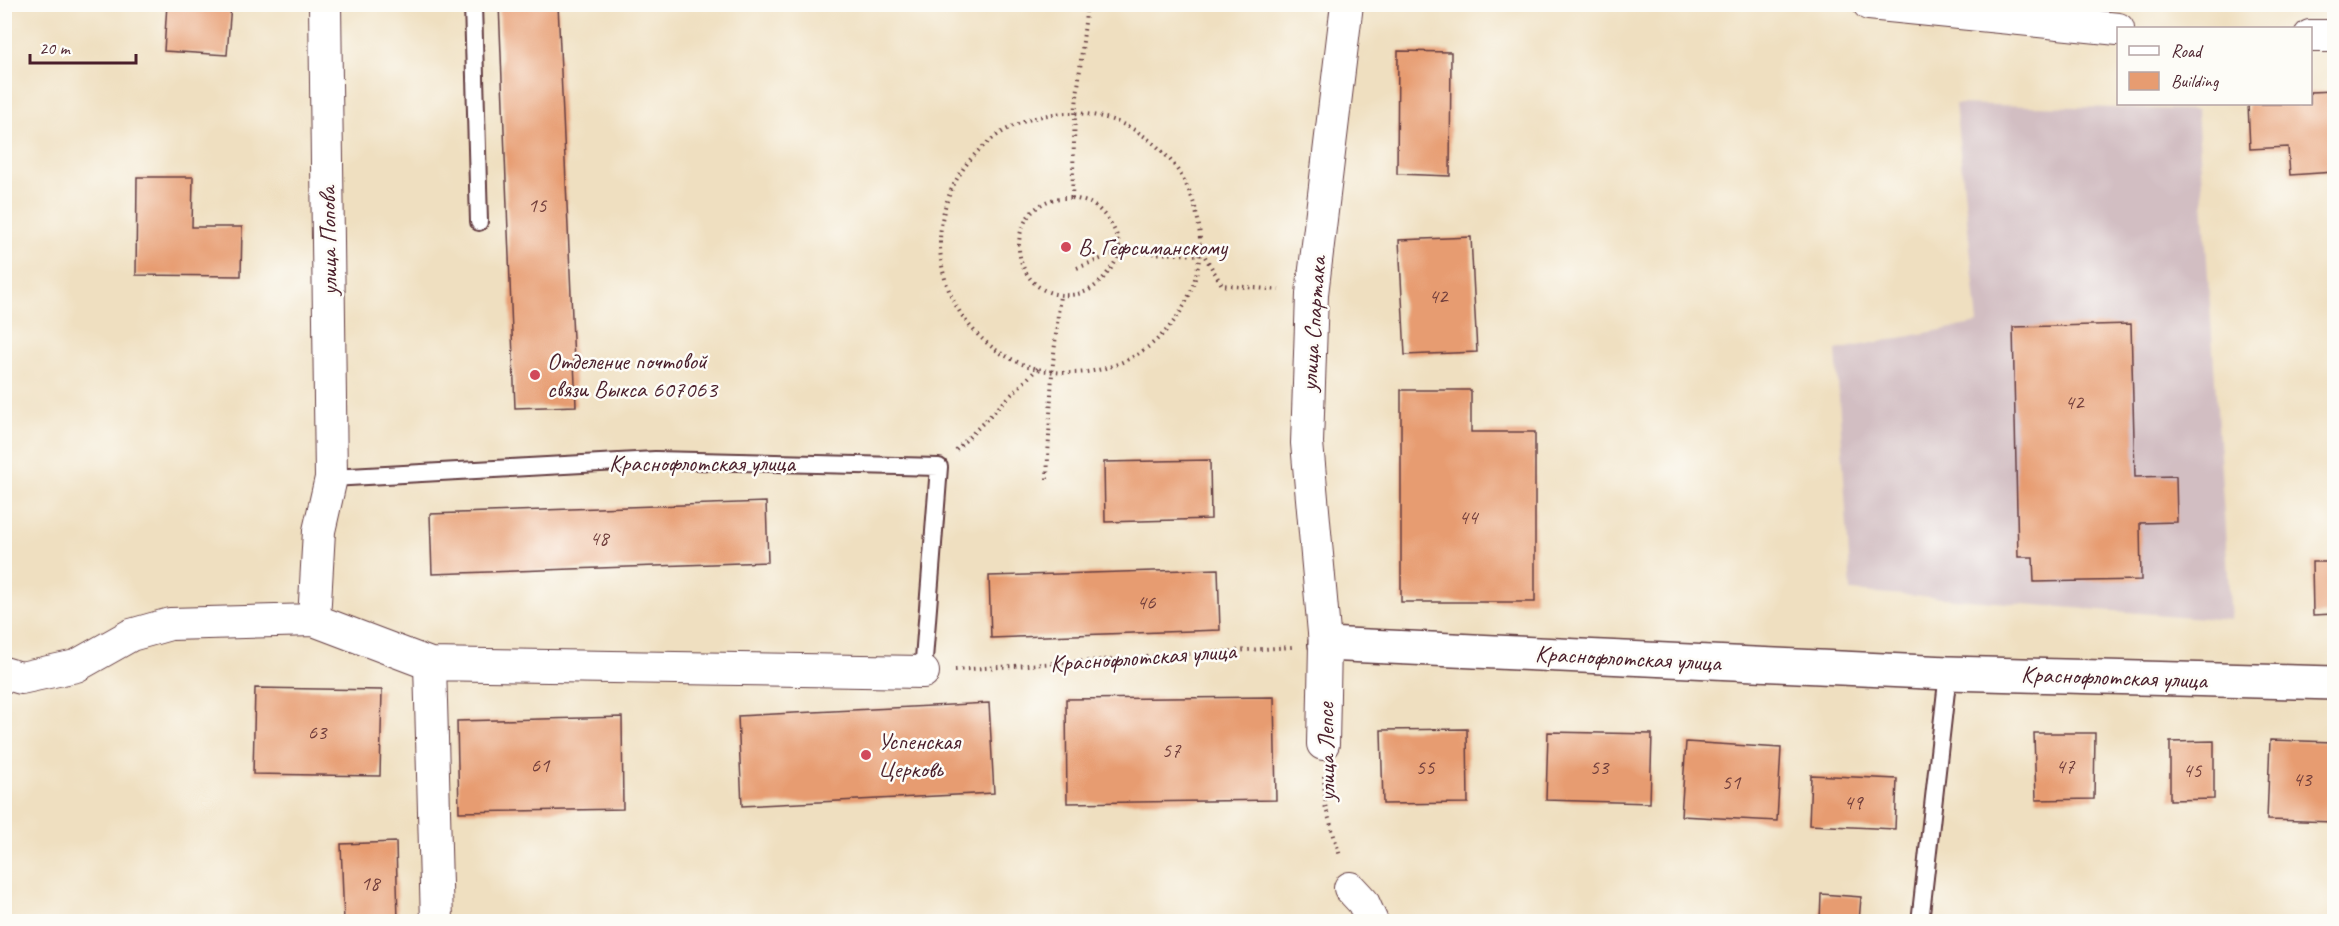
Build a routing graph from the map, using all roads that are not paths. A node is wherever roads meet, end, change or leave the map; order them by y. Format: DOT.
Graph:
graph roads {
  1 [pos="325,4"];
  2 [pos="473,4"];
  3 [pos="1347,4"];
  4 [pos="1869,4"];
  5 [pos="1903,6"];
  6 [pos="2117,29"];
  7 [pos="2312,36"];
  8 [pos="2334,36"];
  9 [pos="479,222"];
  10 [pos="331,478"];
  11 [pos="314,620"];
  12 [pos="1325,644"];
  13 [pos="430,664"];
  14 [pos="923,672"];
  15 [pos="4,673"];
  16 [pos="1948,673"];
  17 [pos="2334,683"];
  18 [pos="1323,744"];
  19 [pos="1350,888"];
  20 [pos="436,921"];
  21 [pos="1372,921"];
  22 [pos="1920,921"];
  1 -- 10 [label="street, улица Попова"];
  2 -- 9 [label="lane"];
  3 -- 12 [label="street, улица Спартака"];
  4 -- 5 [label="street"];
  5 -- 6 [label="street"];
  7 -- 8 [label="street"];
  10 -- 11 [label="street, улица Попова"];
  10 -- 14 [label="lane, Краснофлотская улица"];
  11 -- 13 [label="street"];
  11 -- 15 [label="street"];
  12 -- 16 [label="street, Краснофлотская улица"];
  12 -- 18 [label="street, улица Лепсе"];
  13 -- 14 [label="street"];
  13 -- 20 [label="street"];
  16 -- 17 [label="street, Краснофлотская улица"];
  16 -- 22 [label="lane"];
  19 -- 21 [label="street"];
}
